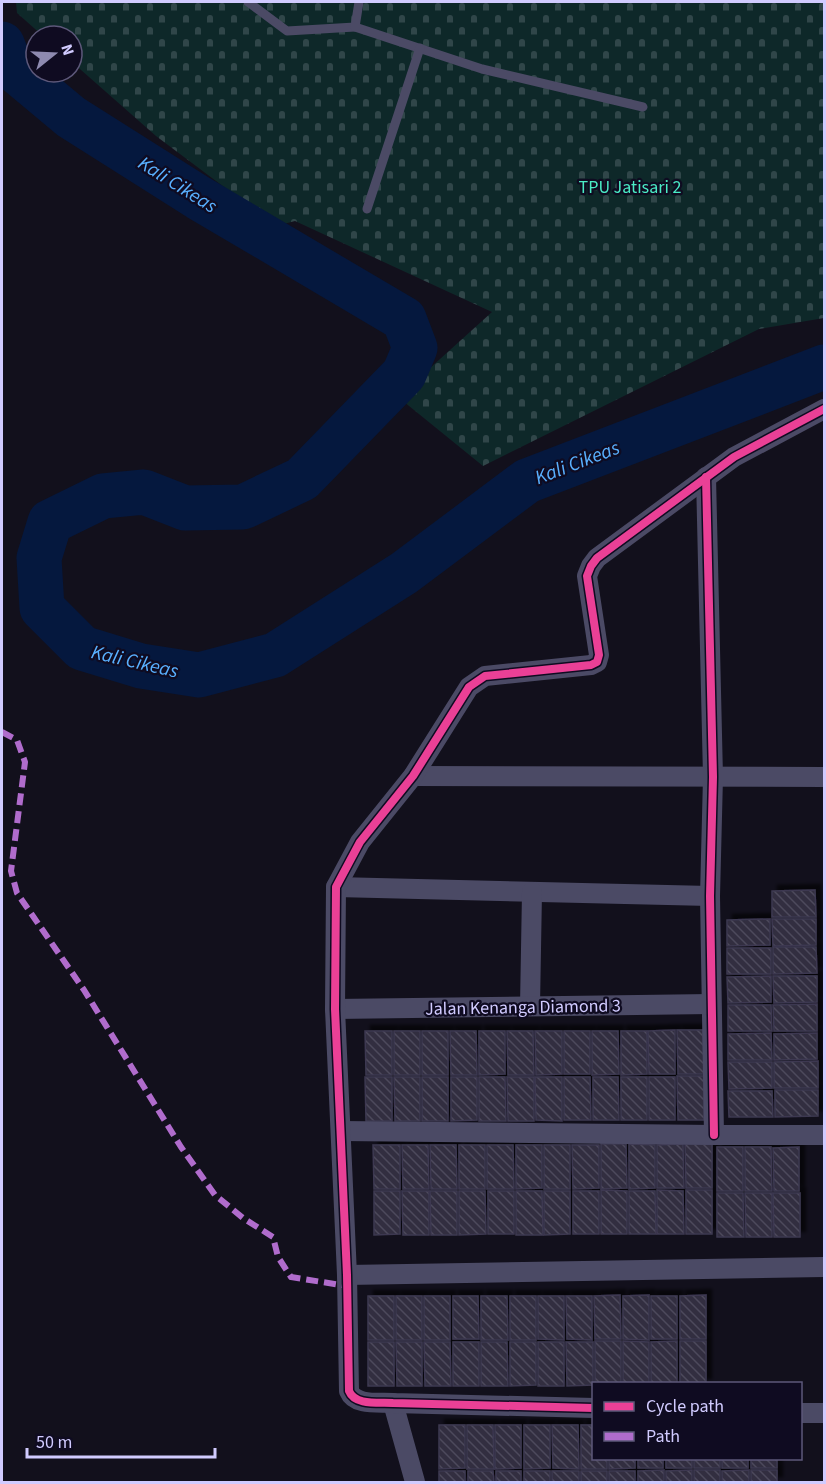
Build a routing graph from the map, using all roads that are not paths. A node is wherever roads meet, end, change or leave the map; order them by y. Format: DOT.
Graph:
graph roads {
  1 [pos="248,2"];
  2 [pos="359,2"];
  3 [pos="355,27"];
  4 [pos="420,48"];
  5 [pos="643,107"];
  6 [pos="367,209"];
  7 [pos="825,409"];
  8 [pos="706,477"];
  9 [pos="413,776"];
  10 [pos="713,777"];
  11 [pos="825,777"];
  12 [pos="336,887"];
  13 [pos="532,892"];
  14 [pos="711,896"];
  15 [pos="711,1004"];
  16 [pos="530,1006"];
  17 [pos="335,1010"];
  18 [pos="341,1131"];
  19 [pos="714,1135"];
  20 [pos="825,1135"];
  21 [pos="825,1268"];
  22 [pos="347,1275"];
  23 [pos="393,1403"];
  24 [pos="592,1408"];
  25 [pos="802,1413"];
  26 [pos="825,1413"];
  27 [pos="415,1482"];
  1 -- 3 [label="lane"];
  2 -- 3 [label="lane"];
  3 -- 4 [label="lane"];
  4 -- 5 [label="lane"];
  4 -- 6 [label="lane"];
  7 -- 8 [label="street"];
  8 -- 9 [label="street"];
  8 -- 10 [label="street"];
  9 -- 10 [label="street"];
  9 -- 12 [label="street"];
  10 -- 11 [label="street"];
  10 -- 14 [label="street"];
  12 -- 13 [label="street"];
  12 -- 17 [label="street"];
  13 -- 14 [label="street"];
  13 -- 16 [label="street"];
  14 -- 15 [label="street"];
  15 -- 16 [label="street, Jalan Kenanga Diamond 3"];
  15 -- 19 [label="street"];
  16 -- 17 [label="street, Jalan Kenanga Diamond 3"];
  17 -- 18 [label="street"];
  18 -- 19 [label="street"];
  18 -- 22 [label="street"];
  19 -- 20 [label="street"];
  21 -- 22 [label="street"];
  22 -- 23 [label="street"];
  23 -- 24 [label="street"];
  23 -- 27 [label="street"];
  25 -- 26 [label="street"];
}
